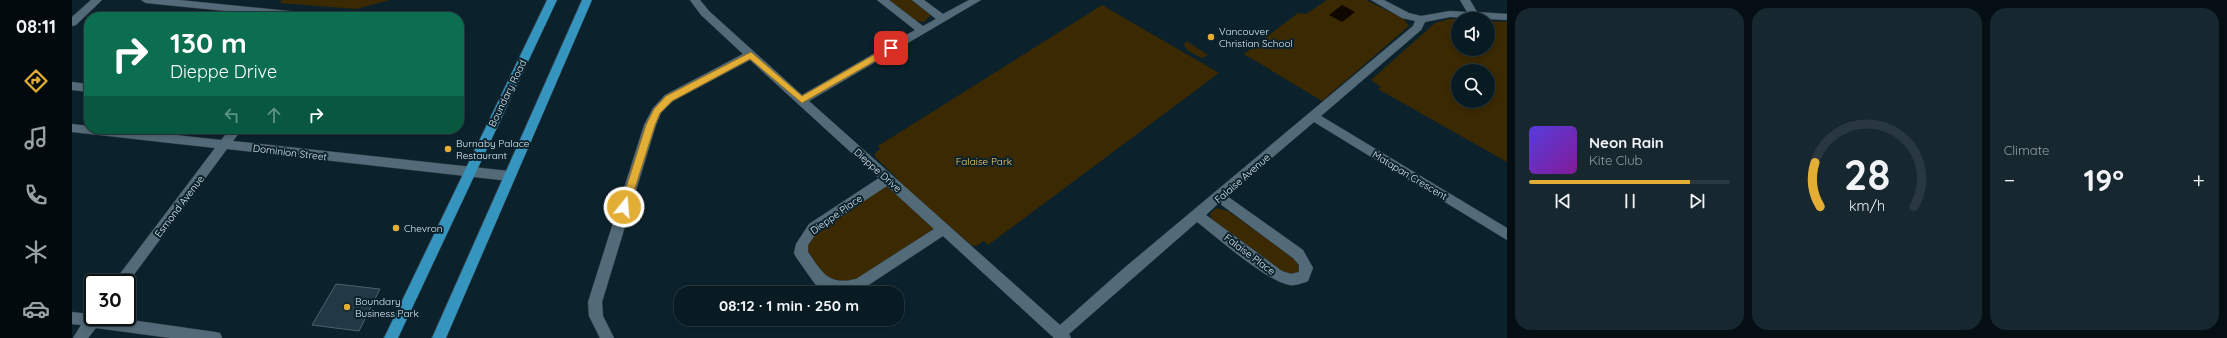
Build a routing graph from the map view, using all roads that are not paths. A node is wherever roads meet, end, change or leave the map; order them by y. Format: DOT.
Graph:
graph roads {
  1 [pos="97,0"];
  2 [pos="146,0"];
  3 [pos="552,0"];
  4 [pos="587,0"];
  5 [pos="696,0"];
  6 [pos="882,0"];
  7 [pos="917,0"];
  8 [pos="976,0"];
  9 [pos="1376,0"];
  10 [pos="1465,0"];
  11 [pos="268,12"];
  12 [pos="1472,12"];
  13 [pos="1451,14"];
  14 [pos="1495,17"];
  15 [pos="1507,18"];
  16 [pos="943,19"];
  17 [pos="1421,19"];
  18 [pos="72,23"];
  19 [pos="922,31"];
  20 [pos="751,55"];
  21 [pos="72,86"];
  22 [pos="84,87"];
  23 [pos="802,100"];
  24 [pos="1313,116"];
  25 [pos="72,128"];
  26 [pos="84,129"];
  27 [pos="126,134"];
  28 [pos="232,134"];
  29 [pos="224,145"];
  30 [pos="469,172"];
  31 [pos="509,176"];
  32 [pos="888,179"];
  33 [pos="1219,197"];
  34 [pos="1198,216"];
  35 [pos="944,229"];
  36 [pos="1507,235"];
  37 [pos="127,274"];
  38 [pos="72,318"];
  39 [pos="84,319"];
  40 [pos="89,326"];
  41 [pos="136,326"];
  42 [pos="1062,336"];
  43 [pos="80,338"];
  44 [pos="216,338"];
  45 [pos="391,338"];
  46 [pos="439,338"];
  47 [pos="607,338"];
  1 -- 18 [label="street"];
  2 -- 11 [label="street"];
  3 -- 30 [label="main road, Boundary Road"];
  4 -- 31 [label="main road"];
  5 -- 20 [label="street, Dieppe Drive"];
  6 -- 19 [label="street"];
  7 -- 16 [label="street"];
  8 -- 16 [label="street"];
  9 -- 17 [label="street"];
  10 -- 12 [label="street"];
  13 -- 17 [label="street"];
  14 -- 15 [label="street"];
  16 -- 19 [label="street"];
  17 -- 24 [label="street, Falaise Avenue"];
  19 -- 23 [label="street"];
  20 -- 23 [label="street, Dieppe Drive"];
  20 -- 47 [label="street"];
  21 -- 22 [label="street"];
  23 -- 32 [label="street, Dieppe Drive"];
  24 -- 33 [label="street, Falaise Avenue"];
  24 -- 36 [label="street, Matapan Crescent"];
  25 -- 26 [label="street, Dominion Street"];
  27 -- 29 [label="street, Dominion Street"];
  28 -- 29 [label="street, Esmond Avenue"];
  29 -- 30 [label="street, Dominion Street"];
  29 -- 37 [label="street, Esmond Avenue"];
  30 -- 31 [label="street, Dominion Street"];
  30 -- 45 [label="main road, Boundary Road"];
  31 -- 46 [label="main road"];
  32 -- 35 [label="street, Dieppe Drive"];
  32 -- 35 [label="street, Dieppe Place"];
  33 -- 34 [label="street, Falaise Avenue"];
  33 -- 34 [label="street, Falaise Place"];
  34 -- 42 [label="street, Falaise Avenue"];
  35 -- 42 [label="street, Dieppe Drive"];
  38 -- 39 [label="street"];
  40 -- 43 [label="street"];
  41 -- 44 [label="street"];
}
